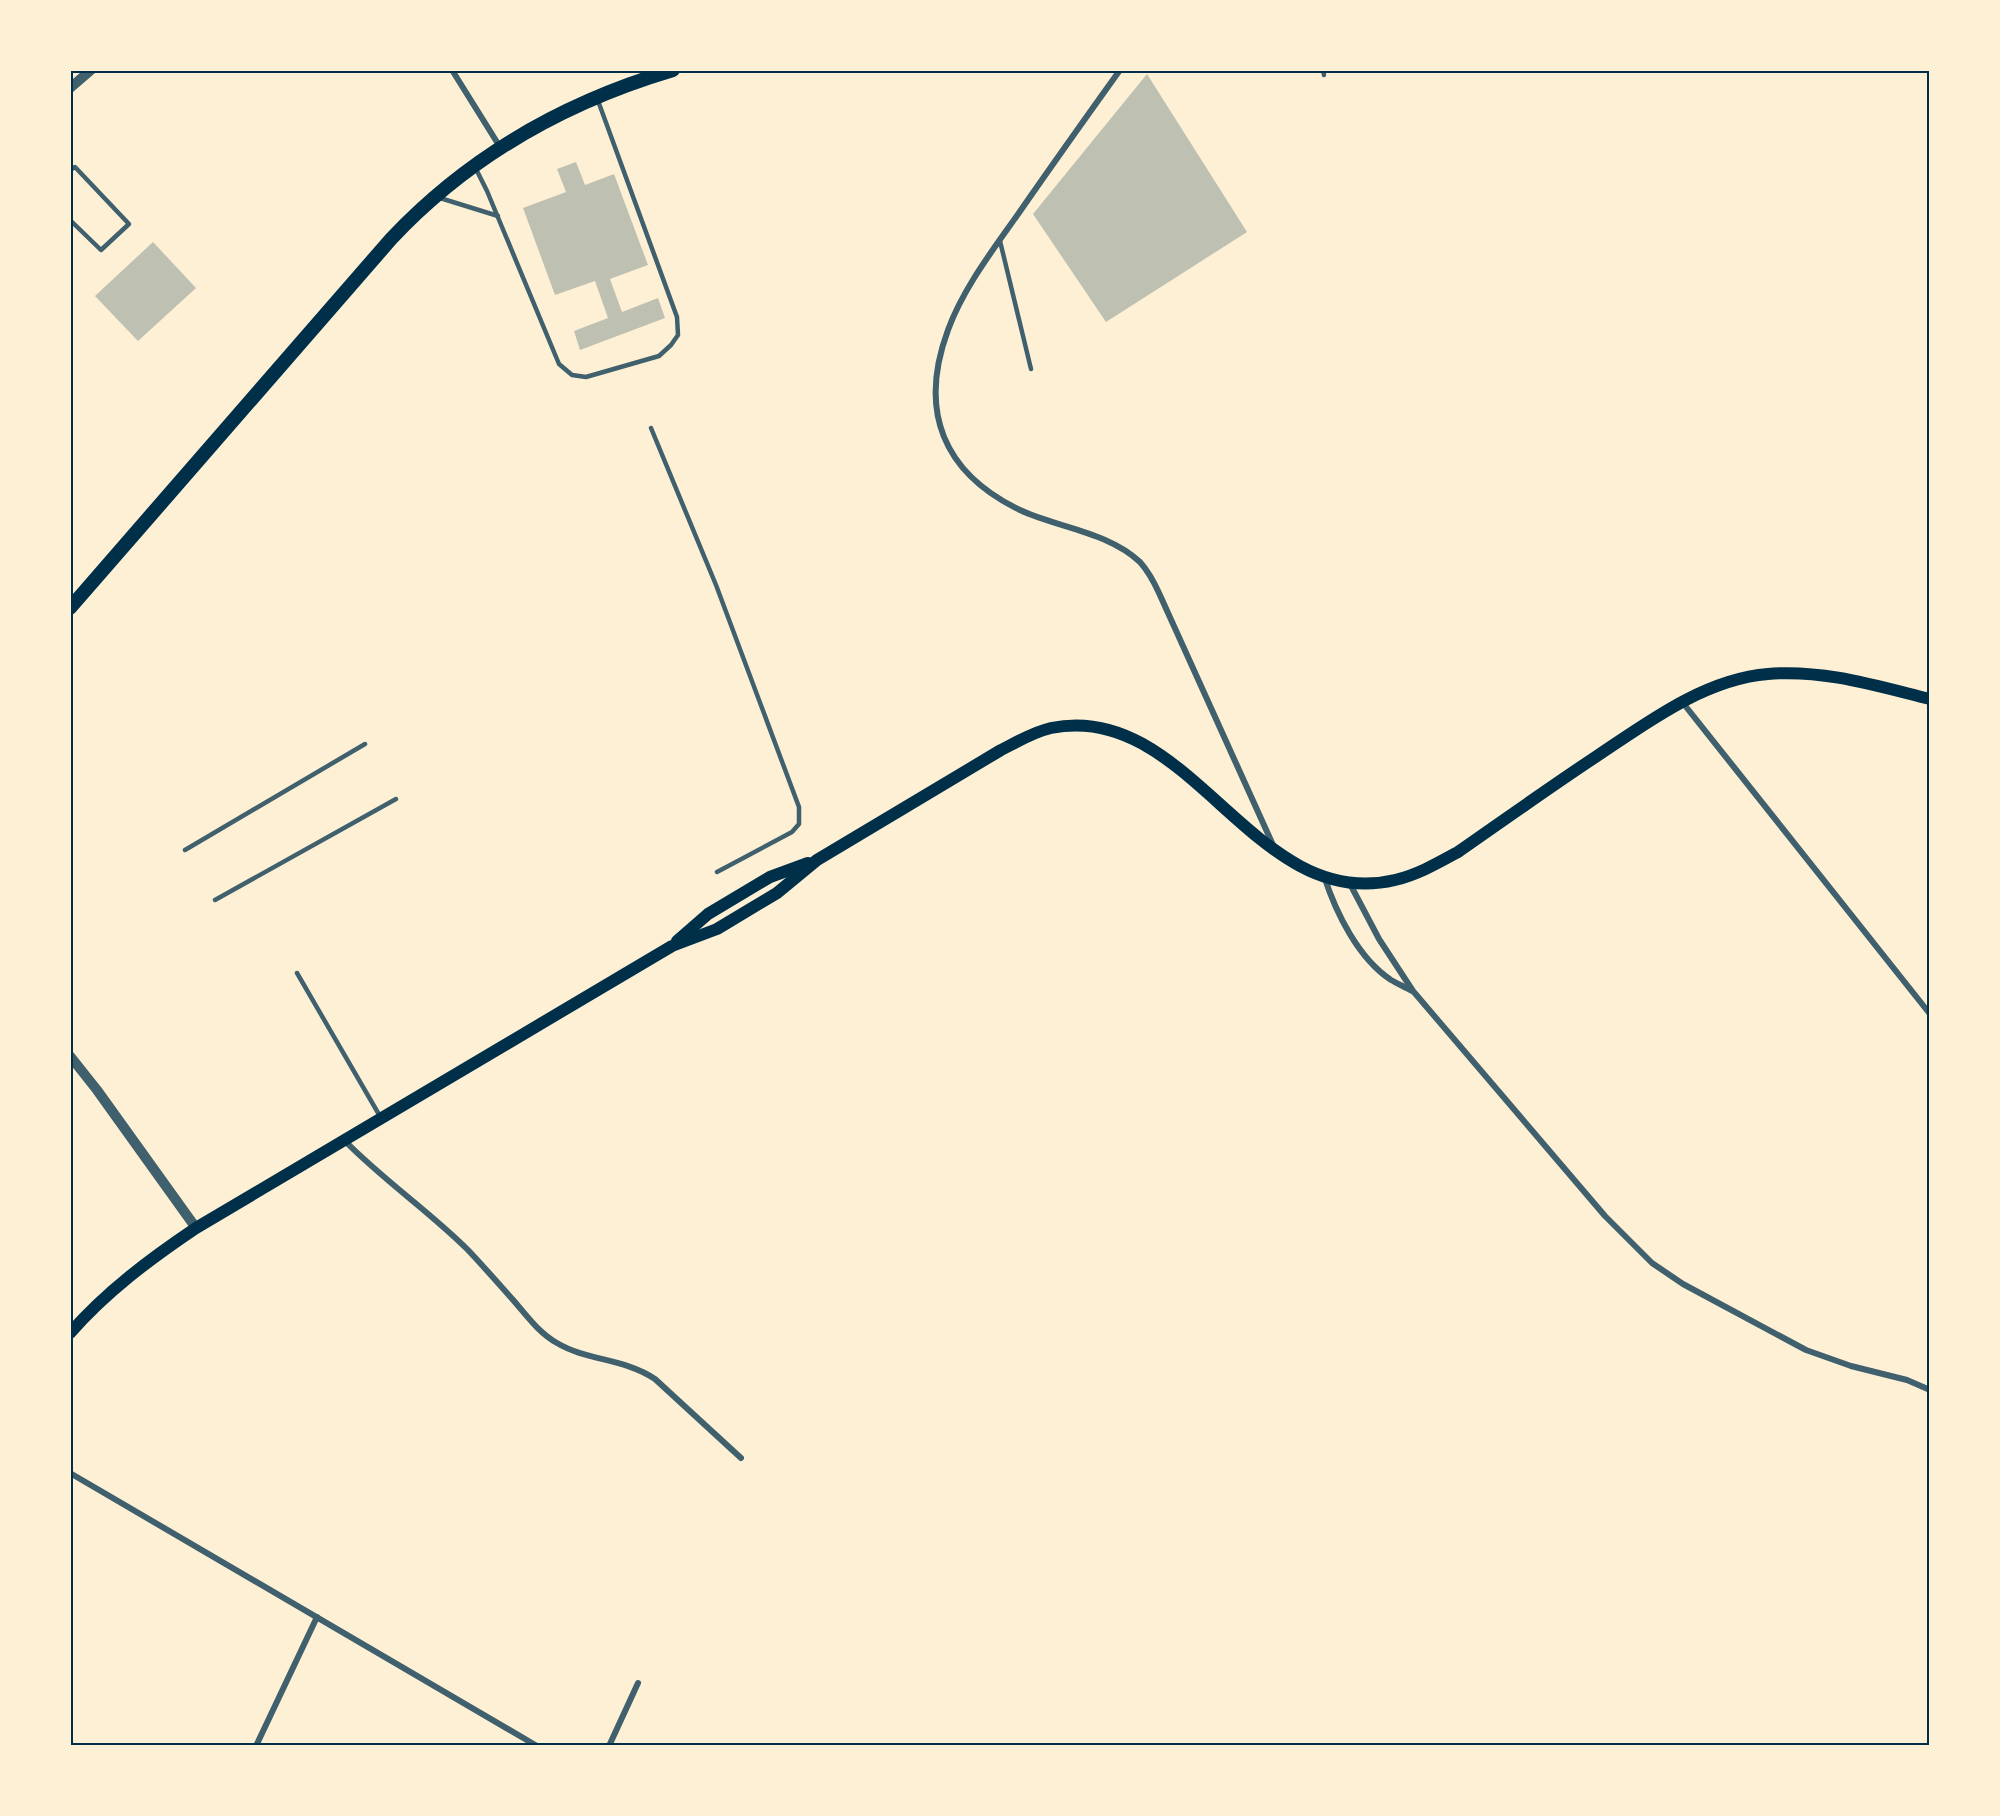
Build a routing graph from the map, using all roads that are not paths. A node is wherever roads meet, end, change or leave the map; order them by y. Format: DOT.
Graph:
graph roads {
  1 [pos="91,70"];
  2 [pos="452,70"];
  3 [pos="673,70"];
  4 [pos="1120,70"];
  5 [pos="70,88"];
  6 [pos="597,97"];
  7 [pos="500,147"];
  8 [pos="474,165"];
  9 [pos="70,170"];
  10 [pos="434,196"];
  11 [pos="498,216"];
  12 [pos="70,220"];
  13 [pos="999,240"];
  14 [pos="1031,369"];
  15 [pos="651,428"];
  16 [pos="70,608"];
  17 [pos="1929,699"];
  18 [pos="1683,702"];
  19 [pos="365,744"];
  20 [pos="396,799"];
  21 [pos="184,850"];
  22 [pos="1275,850"];
  23 [pos="817,860"];
  24 [pos="717,872"];
  25 [pos="1324,876"];
  26 [pos="1348,882"];
  27 [pos="215,900"];
  28 [pos="672,946"];
  29 [pos="297,974"];
  30 [pos="1413,991"];
  31 [pos="1929,1014"];
  32 [pos="70,1056"];
  33 [pos="381,1118"];
  34 [pos="344,1140"];
  35 [pos="196,1228"];
  36 [pos="70,1333"];
  37 [pos="1929,1390"];
  38 [pos="741,1458"];
  39 [pos="70,1473"];
  40 [pos="317,1617"];
  41 [pos="638,1683"];
  42 [pos="256,1746"];
  43 [pos="537,1746"];
  44 [pos="609,1746"];
  1 -- 5 [label="street"];
  2 -- 7 [label="street"];
  3 -- 6 [label="main road"];
  4 -- 13 [label="street"];
  6 -- 7 [label="main road"];
  6 -- 11 [label="lane"];
  7 -- 8 [label="main road"];
  8 -- 10 [label="main road"];
  8 -- 11 [label="lane"];
  9 -- 12 [label="lane"];
  10 -- 11 [label="lane"];
  10 -- 16 [label="main road"];
  13 -- 14 [label="lane"];
  13 -- 22 [label="street"];
  15 -- 24 [label="lane"];
  17 -- 18 [label="main road"];
  18 -- 26 [label="main road"];
  18 -- 31 [label="street"];
  19 -- 21 [label="lane"];
  20 -- 27 [label="lane"];
  22 -- 23 [label="main road"];
  22 -- 25 [label="main road"];
  23 -- 28 [label="main road"];
  23 -- 28 [label="main road"];
  25 -- 26 [label="main road"];
  25 -- 30 [label="street"];
  26 -- 30 [label="street"];
  28 -- 33 [label="main road"];
  29 -- 33 [label="lane"];
  30 -- 37 [label="street"];
  32 -- 35 [label="street"];
  33 -- 34 [label="main road"];
  34 -- 35 [label="main road"];
  34 -- 38 [label="street"];
  35 -- 36 [label="main road"];
  39 -- 40 [label="street"];
  40 -- 42 [label="street"];
  40 -- 43 [label="street"];
  41 -- 44 [label="street"];
}
